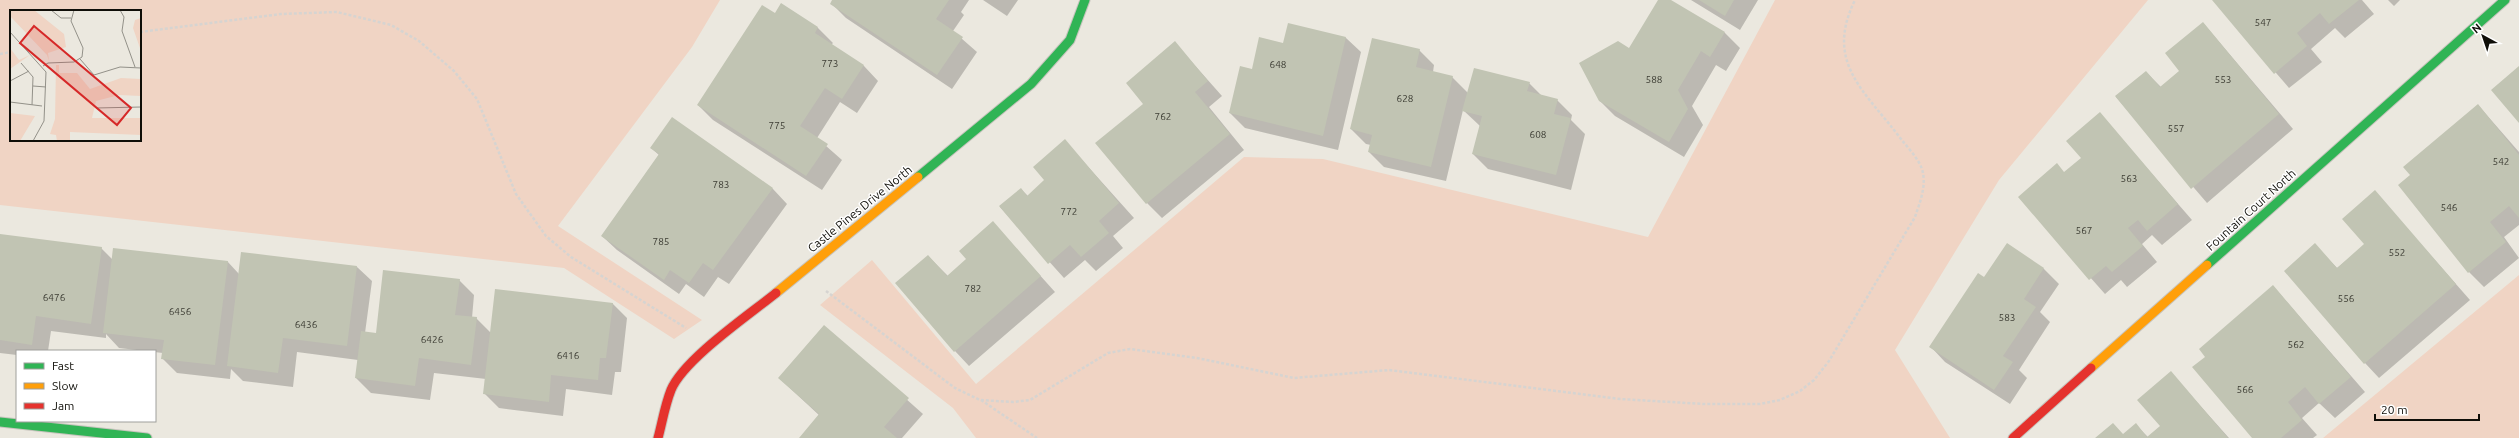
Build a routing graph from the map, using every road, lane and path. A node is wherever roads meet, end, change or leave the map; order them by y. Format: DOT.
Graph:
graph roads {
  1 [pos="1085,0"];
  2 [pos="1855,0"];
  3 [pos="2505,0"];
  4 [pos="141,32"];
  5 [pos="10,52"];
  6 [pos="0,54"];
  7 [pos="823,288"];
  8 [pos="693,332"];
  9 [pos="980,400"];
  10 [pos="0,422"];
  11 [pos="147,438"];
  12 [pos="658,438"];
  13 [pos="1037,438"];
  14 [pos="2013,438"];
  1 -- 12 [label="street, Castle Pines Drive North"];
  2 -- 9 [label="path"];
  3 -- 14 [label="street, Fountain Court North"];
  4 -- 8 [label="path"];
  5 -- 6 [label="path"];
  7 -- 9 [label="path"];
  9 -- 13 [label="path"];
  10 -- 11 [label="street"];
}
